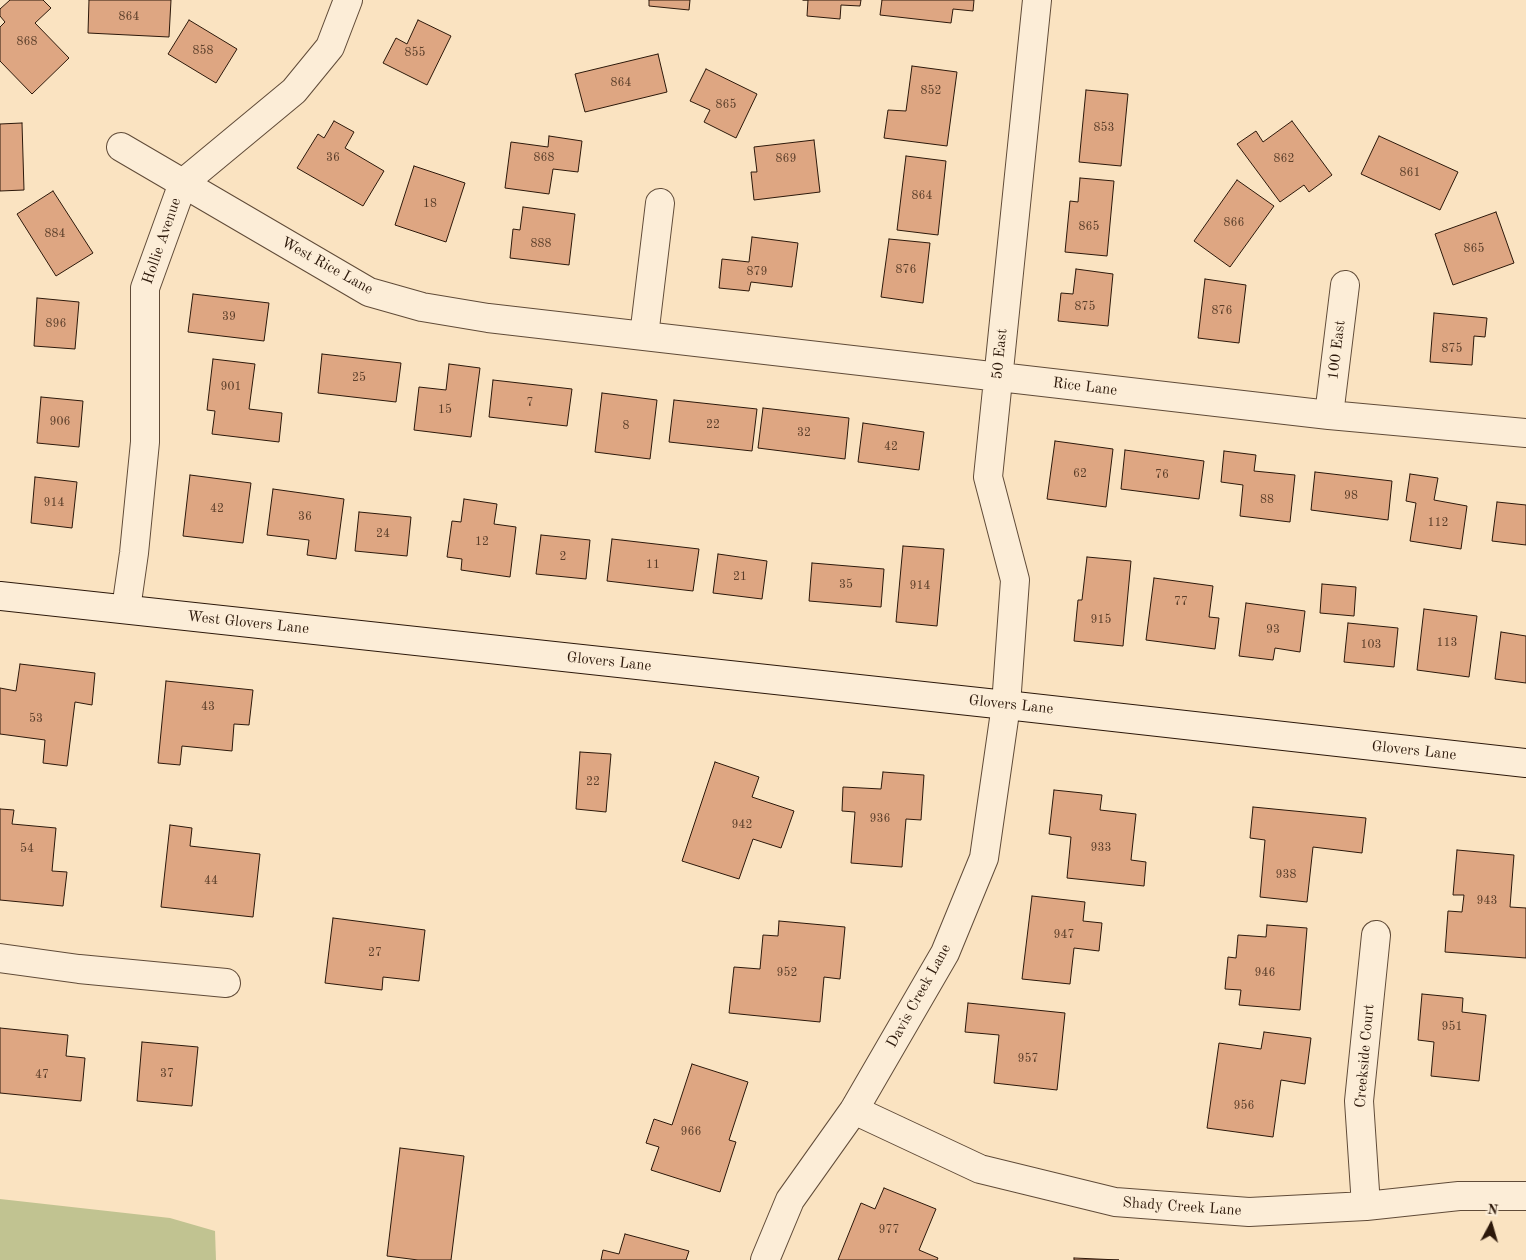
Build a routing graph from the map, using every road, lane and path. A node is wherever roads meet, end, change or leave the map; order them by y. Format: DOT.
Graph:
graph roads {
  1 [pos="348,0"];
  2 [pos="1037,0"];
  3 [pos="121,147"];
  4 [pos="183,183"];
  5 [pos="660,203"];
  6 [pos="1345,285"];
  7 [pos="644,336"];
  8 [pos="998,376"];
  9 [pos="1329,415"];
  10 [pos="1526,433"];
  11 [pos="0,596"];
  12 [pos="126,609"];
  13 [pos="496,650"];
  14 [pos="1006,705"];
  15 [pos="1526,763"];
  16 [pos="1376,935"];
  17 [pos="0,958"];
  18 [pos="226,983"];
  19 [pos="854,1110"];
  20 [pos="1526,1196"];
  21 [pos="1366,1206"];
  22 [pos="765,1260"];
  1 -- 4 [label="street, Hollie Avenue"];
  2 -- 8 [label="street, 50 East"];
  3 -- 4 [label="street, West Rice Lane"];
  4 -- 7 [label="street, West Rice Lane"];
  4 -- 12 [label="street, Hollie Avenue"];
  5 -- 7 [label="street"];
  6 -- 9 [label="street, 100 East"];
  7 -- 8 [label="street, Rice Lane"];
  8 -- 9 [label="street, Rice Lane"];
  8 -- 14 [label="street, 50 East"];
  9 -- 10 [label="street, Rice Lane"];
  11 -- 12 [label="street, West Glovers Lane"];
  12 -- 13 [label="street, West Glovers Lane"];
  13 -- 14 [label="street, Glovers Lane"];
  14 -- 15 [label="street, Glovers Lane"];
  14 -- 19 [label="street, Davis Creek Lane"];
  16 -- 21 [label="street, Creekside Court"];
  17 -- 18 [label="street"];
  19 -- 21 [label="street, Shady Creek Lane"];
  19 -- 22 [label="street, Davis Creek Lane"];
  20 -- 21 [label="street, Shady Creek Lane"];
}
